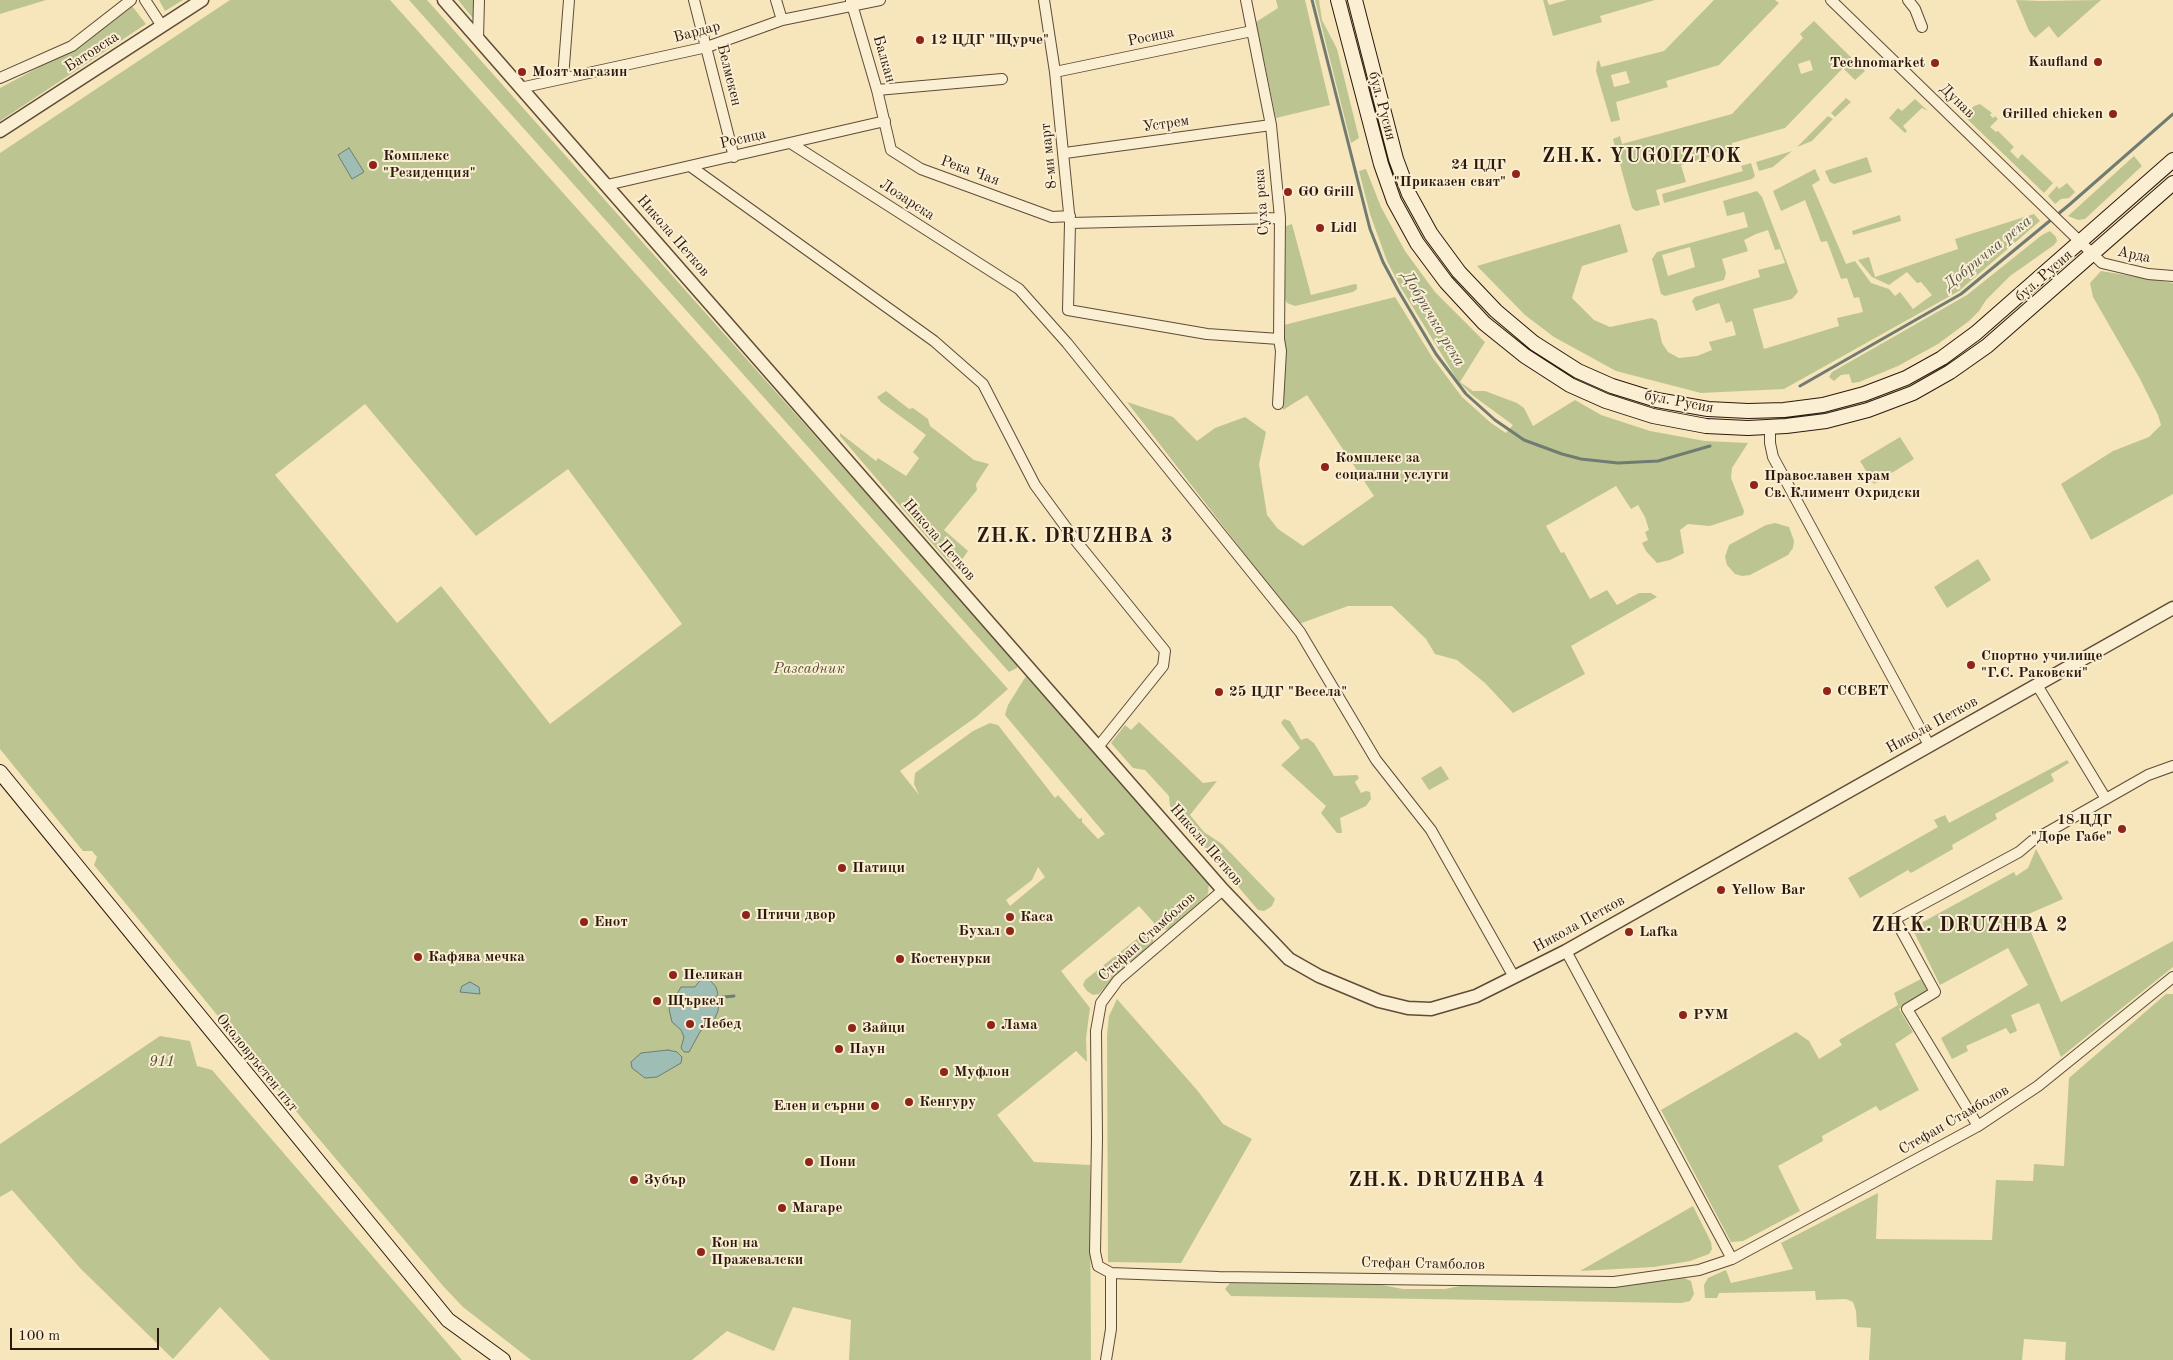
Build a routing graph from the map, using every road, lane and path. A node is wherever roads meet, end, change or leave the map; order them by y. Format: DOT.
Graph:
graph roads {
  1 [pos="131,0"];
  2 [pos="145,0"];
  3 [pos="202,0"];
  4 [pos="444,0"];
  5 [pos="479,0"];
  6 [pos="569,0"];
  7 [pos="694,0"];
  8 [pos="776,0"];
  9 [pos="880,0"];
  10 [pos="1044,0"];
  11 [pos="1246,0"];
  12 [pos="1338,0"];
  13 [pos="1355,0"];
  14 [pos="1830,0"];
  15 [pos="1908,0"];
  16 [pos="852,3"];
  17 [pos="782,20"];
  18 [pos="162,26"];
  19 [pos="1922,27"];
  20 [pos="1252,31"];
  21 [pos="478,38"];
  22 [pos="707,47"];
  23 [pos="1055,72"];
  24 [pos="0,78"];
  25 [pos="564,78"];
  26 [pos="1002,79"];
  27 [pos="520,88"];
  28 [pos="878,90"];
  29 [pos="885,122"];
  30 [pos="1271,125"];
  31 [pos="0,131"];
  32 [pos="792,144"];
  33 [pos="1065,153"];
  34 [pos="734,157"];
  35 [pos="2173,160"];
  36 [pos="690,166"];
  37 [pos="2173,183"];
  38 [pos="607,185"];
  39 [pos="1280,218"];
  40 [pos="1070,220"];
  41 [pos="2081,242"];
  42 [pos="2092,255"];
  43 [pos="2173,276"];
  44 [pos="1279,339"];
  45 [pos="1278,404"];
  46 [pos="1770,427"];
  47 [pos="2173,608"];
  48 [pos="2037,685"];
  49 [pos="1929,745"];
  50 [pos="1098,748"];
  51 [pos="2173,766"];
  52 [pos="0,772"];
  53 [pos="2106,799"];
  54 [pos="1223,890"];
  55 [pos="1566,951"];
  56 [pos="1514,977"];
  57 [pos="2173,977"];
  58 [pos="1978,1126"];
  59 [pos="1732,1259"];
  60 [pos="1111,1273"];
  61 [pos="503,1360"];
  62 [pos="1106,1360"];
  1 -- 24 [label="street"];
  2 -- 18 [label="street"];
  3 -- 18 [label="street, Батовска"];
  4 -- 21 [label="street, Никола Петков"];
  5 -- 21 [label="street"];
  6 -- 25 [label="street"];
  7 -- 22 [label="street, Белмекен"];
  8 -- 17 [label="street"];
  9 -- 16 [label="street, Вардар"];
  10 -- 23 [label="street, 8-ми март"];
  11 -- 20 [label="street, Суха река"];
  12 -- 46 [label="main road, бул. Русия"];
  13 -- 41 [label="main road, бул. Русия"];
  14 -- 41 [label="street, Дунав"];
  15 -- 19 [label="street"];
  16 -- 17 [label="street, Вардар"];
  16 -- 28 [label="street, Балкан"];
  17 -- 22 [label="street, Вардар"];
  18 -- 31 [label="street, Батовска"];
  20 -- 23 [label="street, Росица"];
  20 -- 30 [label="street, Суха река"];
  21 -- 27 [label="street, Никола Петков"];
  22 -- 25 [label="street, Вардар"];
  22 -- 34 [label="street, Белмекен"];
  23 -- 33 [label="street, 8-ми март"];
  25 -- 27 [label="street, Вардар"];
  26 -- 28 [label="street"];
  27 -- 38 [label="street, Никола Петков"];
  28 -- 29 [label="street, Балкан"];
  29 -- 32 [label="street, Росица"];
  29 -- 40 [label="street, Река Чая"];
  30 -- 33 [label="street, Устрем"];
  30 -- 39 [label="street, Суха река"];
  32 -- 34 [label="street, Росица"];
  32 -- 56 [label="street, Лозарска"];
  33 -- 40 [label="street, 8-ми март"];
  34 -- 36 [label="street, Росица"];
  35 -- 41 [label="main road, бул. Русия"];
  36 -- 38 [label="street, Росица"];
  36 -- 50 [label="street"];
  37 -- 42 [label="main road, бул. Русия"];
  38 -- 50 [label="street, Никола Петков"];
  39 -- 40 [label="street, Река Чая"];
  39 -- 44 [label="street, Суха река"];
  40 -- 44 [label="street, 8-ми март"];
  41 -- 42 [label="street, Дунав"];
  42 -- 43 [label="street, Арда"];
  42 -- 46 [label="main road, бул. Русия"];
  44 -- 45 [label="street, Суха река"];
  46 -- 49 [label="street"];
  47 -- 48 [label="street, Никола Петков"];
  48 -- 49 [label="street, Никола Петков"];
  48 -- 53 [label="street"];
  49 -- 55 [label="street, Никола Петков"];
  50 -- 54 [label="street, Никола Петков"];
  51 -- 53 [label="street"];
  52 -- 61 [label="main road, Околовръстен път"];
  53 -- 58 [label="street"];
  54 -- 56 [label="street, Никола Петков"];
  54 -- 60 [label="street, Стефан Стамболов"];
  55 -- 56 [label="street, Никола Петков"];
  55 -- 59 [label="street"];
  57 -- 58 [label="street, Стефан Стамболов"];
  58 -- 59 [label="street, Стефан Стамболов"];
  59 -- 60 [label="street, Стефан Стамболов"];
  60 -- 62 [label="street"];
}
